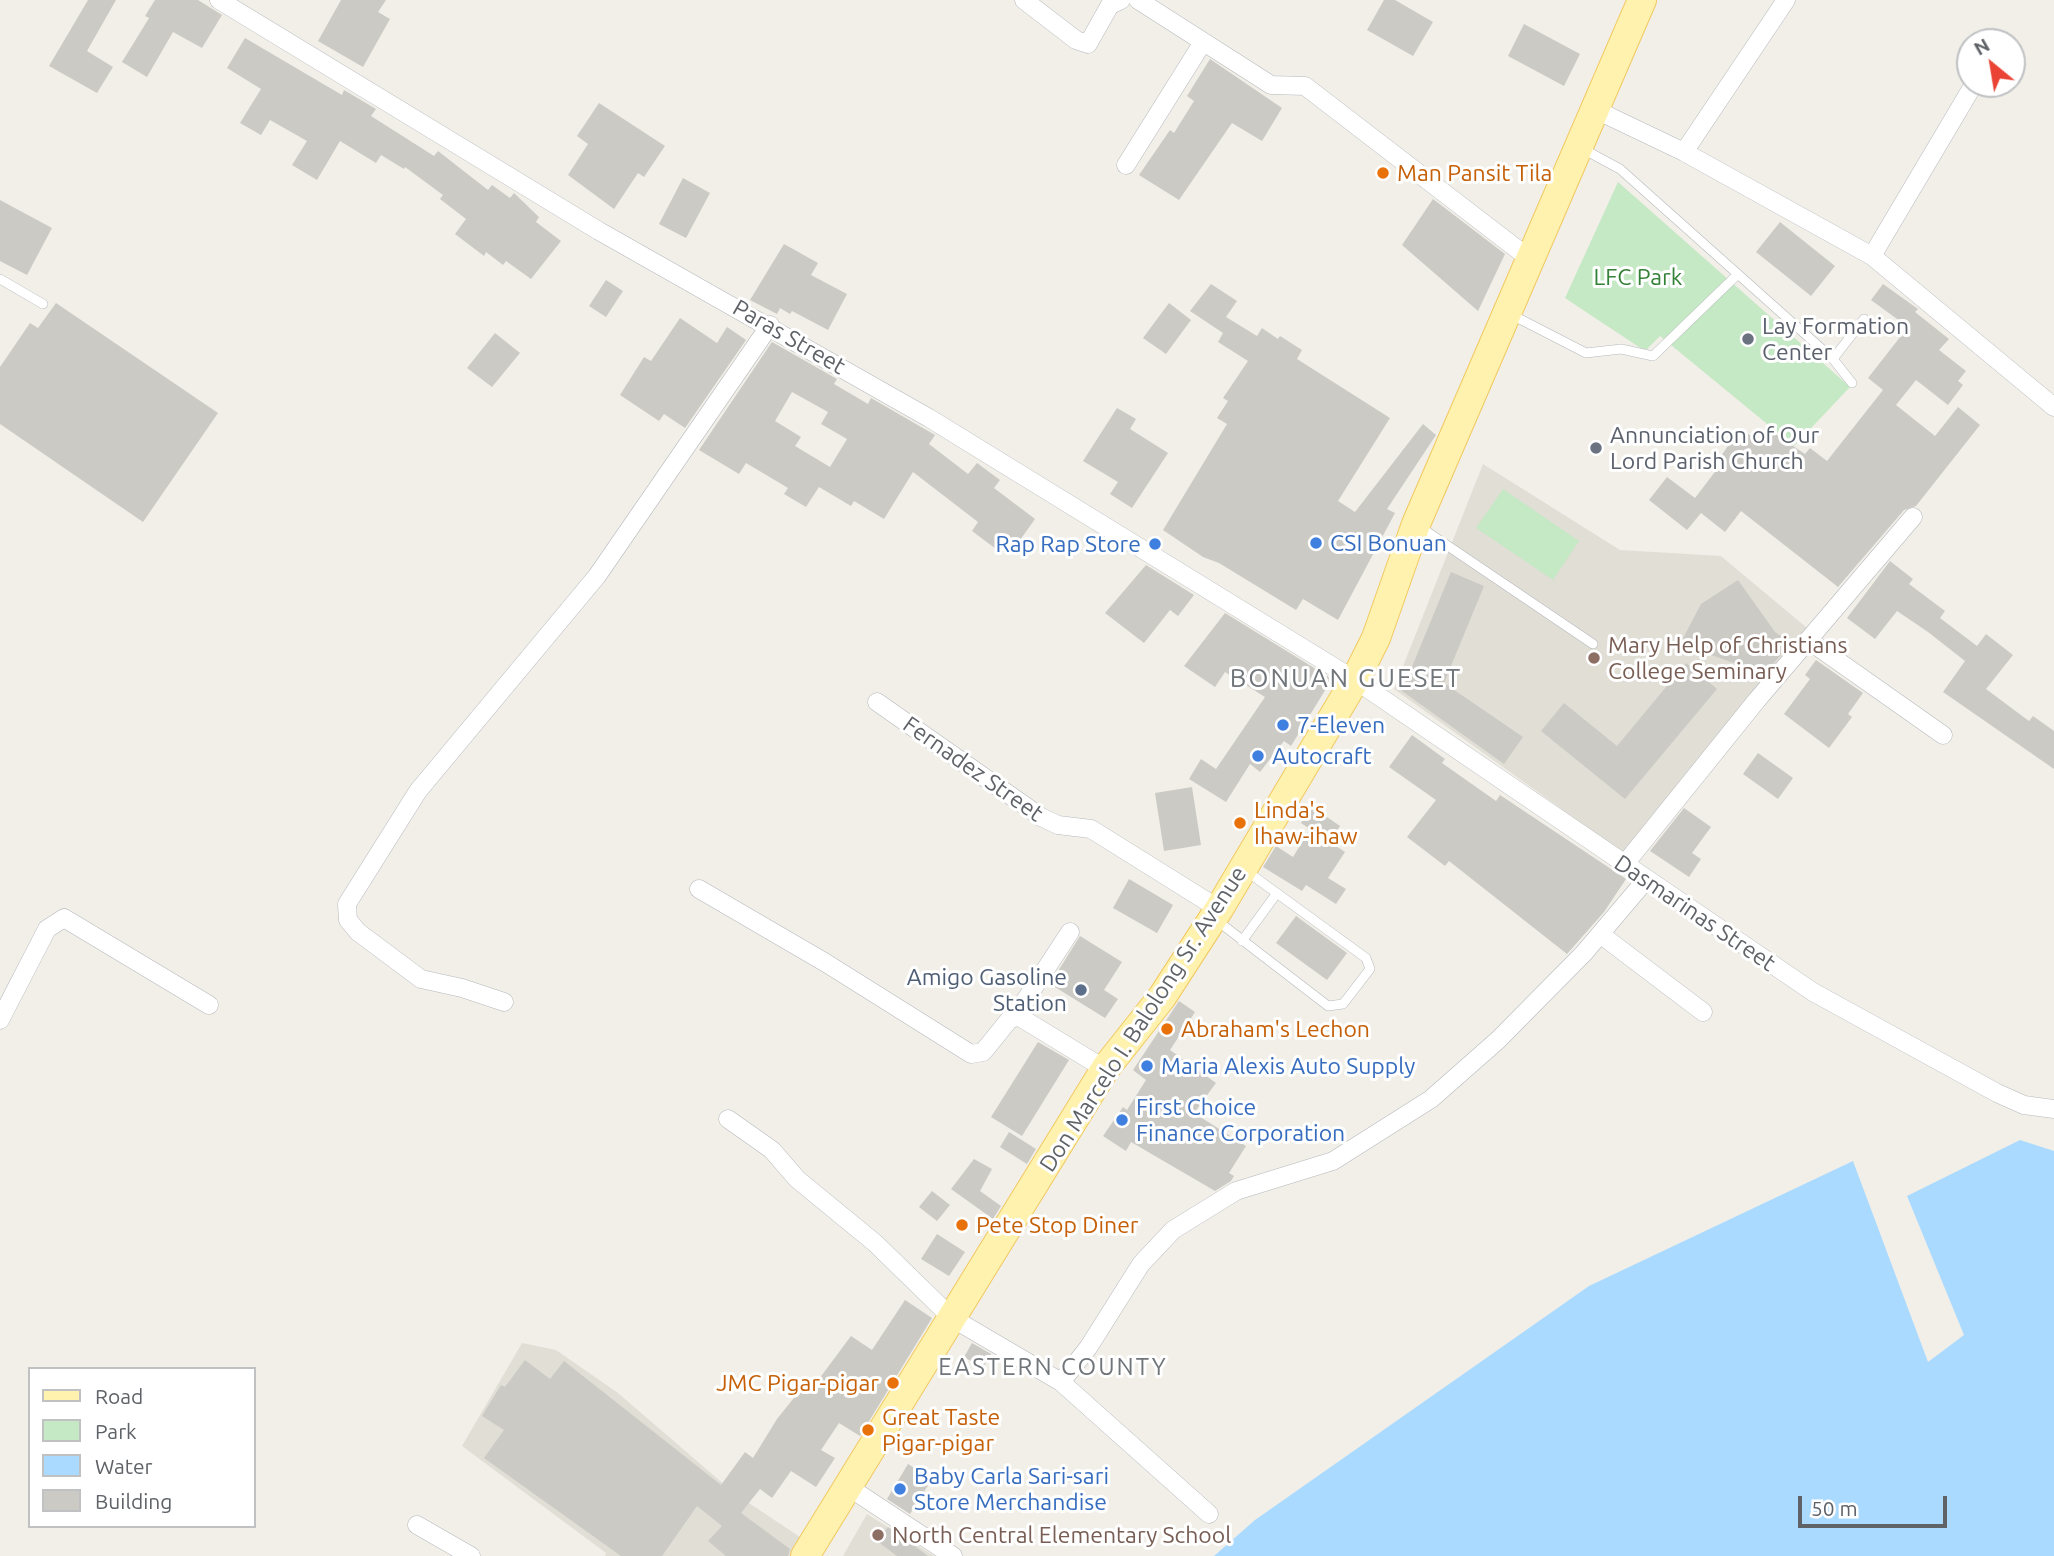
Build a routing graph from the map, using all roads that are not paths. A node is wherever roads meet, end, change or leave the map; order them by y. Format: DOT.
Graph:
graph roads {
  1 [pos="219,0"];
  2 [pos="1024,0"];
  3 [pos="1121,0"];
  4 [pos="1138,0"];
  5 [pos="1642,0"];
  6 [pos="1786,0"];
  7 [pos="1203,42"];
  8 [pos="1967,98"];
  9 [pos="1594,109"];
  10 [pos="1578,147"];
  11 [pos="1684,152"];
  12 [pos="1126,165"];
  13 [pos="1872,256"];
  14 [pos="1530,259"];
  15 [pos="1738,274"];
  16 [pos="0,279"];
  17 [pos="43,304"];
  18 [pos="1507,313"];
  19 [pos="1864,320"];
  20 [pos="769,326"];
  21 [pos="1833,359"];
  22 [pos="1853,383"];
  23 [pos="2054,407"];
  24 [pos="1913,517"];
  25 [pos="1416,524"];
  26 [pos="1808,640"];
  27 [pos="1593,644"];
  28 [pos="1355,680"];
  29 [pos="877,702"];
  30 [pos="1943,735"];
  31 [pos="1624,865"];
  32 [pos="1243,869"];
  33 [pos="1645,881"];
  34 [pos="699,889"];
  35 [pos="1277,893"];
  36 [pos="1216,913"];
  37 [pos="1070,932"];
  38 [pos="1600,934"];
  39 [pos="1242,941"];
  40 [pos="7,988"];
  41 [pos="504,1002"];
  42 [pos="209,1005"];
  43 [pos="1703,1012"];
  44 [pos="1015,1016"];
  45 [pos="0,1020"];
  46 [pos="1105,1069"];
  47 [pos="2054,1109"];
  48 [pos="728,1119"];
  49 [pos="952,1318"];
  50 [pos="1061,1382"];
  51 [pos="847,1486"];
  52 [pos="1209,1514"];
  53 [pos="417,1525"];
  54 [pos="471,1556"];
  55 [pos="805,1556"];
  56 [pos="953,1556"];
  1 -- 20 [label="street, Paras Street"];
  2 -- 3 [label="street"];
  4 -- 7 [label="street"];
  5 -- 9 [label="main road, Don Marcelo I. Balolong Sr. Avenue"];
  6 -- 11 [label="street"];
  7 -- 12 [label="street"];
  7 -- 14 [label="street"];
  8 -- 13 [label="street"];
  9 -- 10 [label="main road, Don Marcelo I. Balolong Sr. Avenue"];
  9 -- 11 [label="street"];
  10 -- 14 [label="main road, Don Marcelo I. Balolong Sr. Avenue"];
  10 -- 15 [label="lane"];
  11 -- 13 [label="street"];
  13 -- 23 [label="street"];
  14 -- 18 [label="main road, Don Marcelo I. Balolong Sr. Avenue"];
  15 -- 18 [label="lane"];
  15 -- 21 [label="lane"];
  16 -- 17 [label="lane"];
  18 -- 25 [label="main road, Don Marcelo I. Balolong Sr. Avenue"];
  19 -- 21 [label="lane"];
  20 -- 28 [label="street, Paras Street"];
  20 -- 41 [label="street"];
  21 -- 22 [label="lane"];
  24 -- 26 [label="street"];
  25 -- 27 [label="lane"];
  25 -- 28 [label="main road, Don Marcelo I. Balolong Sr. Avenue"];
  26 -- 30 [label="street"];
  26 -- 31 [label="street"];
  28 -- 31 [label="street, Dasmarinas Street"];
  28 -- 32 [label="main road, Don Marcelo I. Balolong Sr. Avenue"];
  29 -- 36 [label="street, Fernadez Street"];
  31 -- 33 [label="street, Dasmarinas Street"];
  32 -- 35 [label="lane"];
  32 -- 36 [label="main road, Don Marcelo I. Balolong Sr. Avenue"];
  33 -- 38 [label="street"];
  33 -- 47 [label="street, Dasmarinas Street"];
  34 -- 44 [label="street"];
  35 -- 39 [label="lane"];
  35 -- 39 [label="lane"];
  36 -- 39 [label="lane"];
  36 -- 46 [label="main road, Don Marcelo I. Balolong Sr. Avenue"];
  37 -- 44 [label="street"];
  38 -- 43 [label="street"];
  38 -- 50 [label="street"];
  40 -- 42 [label="street"];
  40 -- 45 [label="street"];
  44 -- 46 [label="street"];
  46 -- 49 [label="main road, Don Marcelo I. Balolong Sr. Avenue"];
  48 -- 49 [label="street"];
  49 -- 50 [label="street"];
  49 -- 51 [label="main road, Don Marcelo I. Balolong Sr. Avenue"];
  50 -- 52 [label="street"];
  51 -- 55 [label="main road, Don Marcelo I. Balolong Sr. Avenue"];
  51 -- 56 [label="street"];
  53 -- 54 [label="street"];
}
